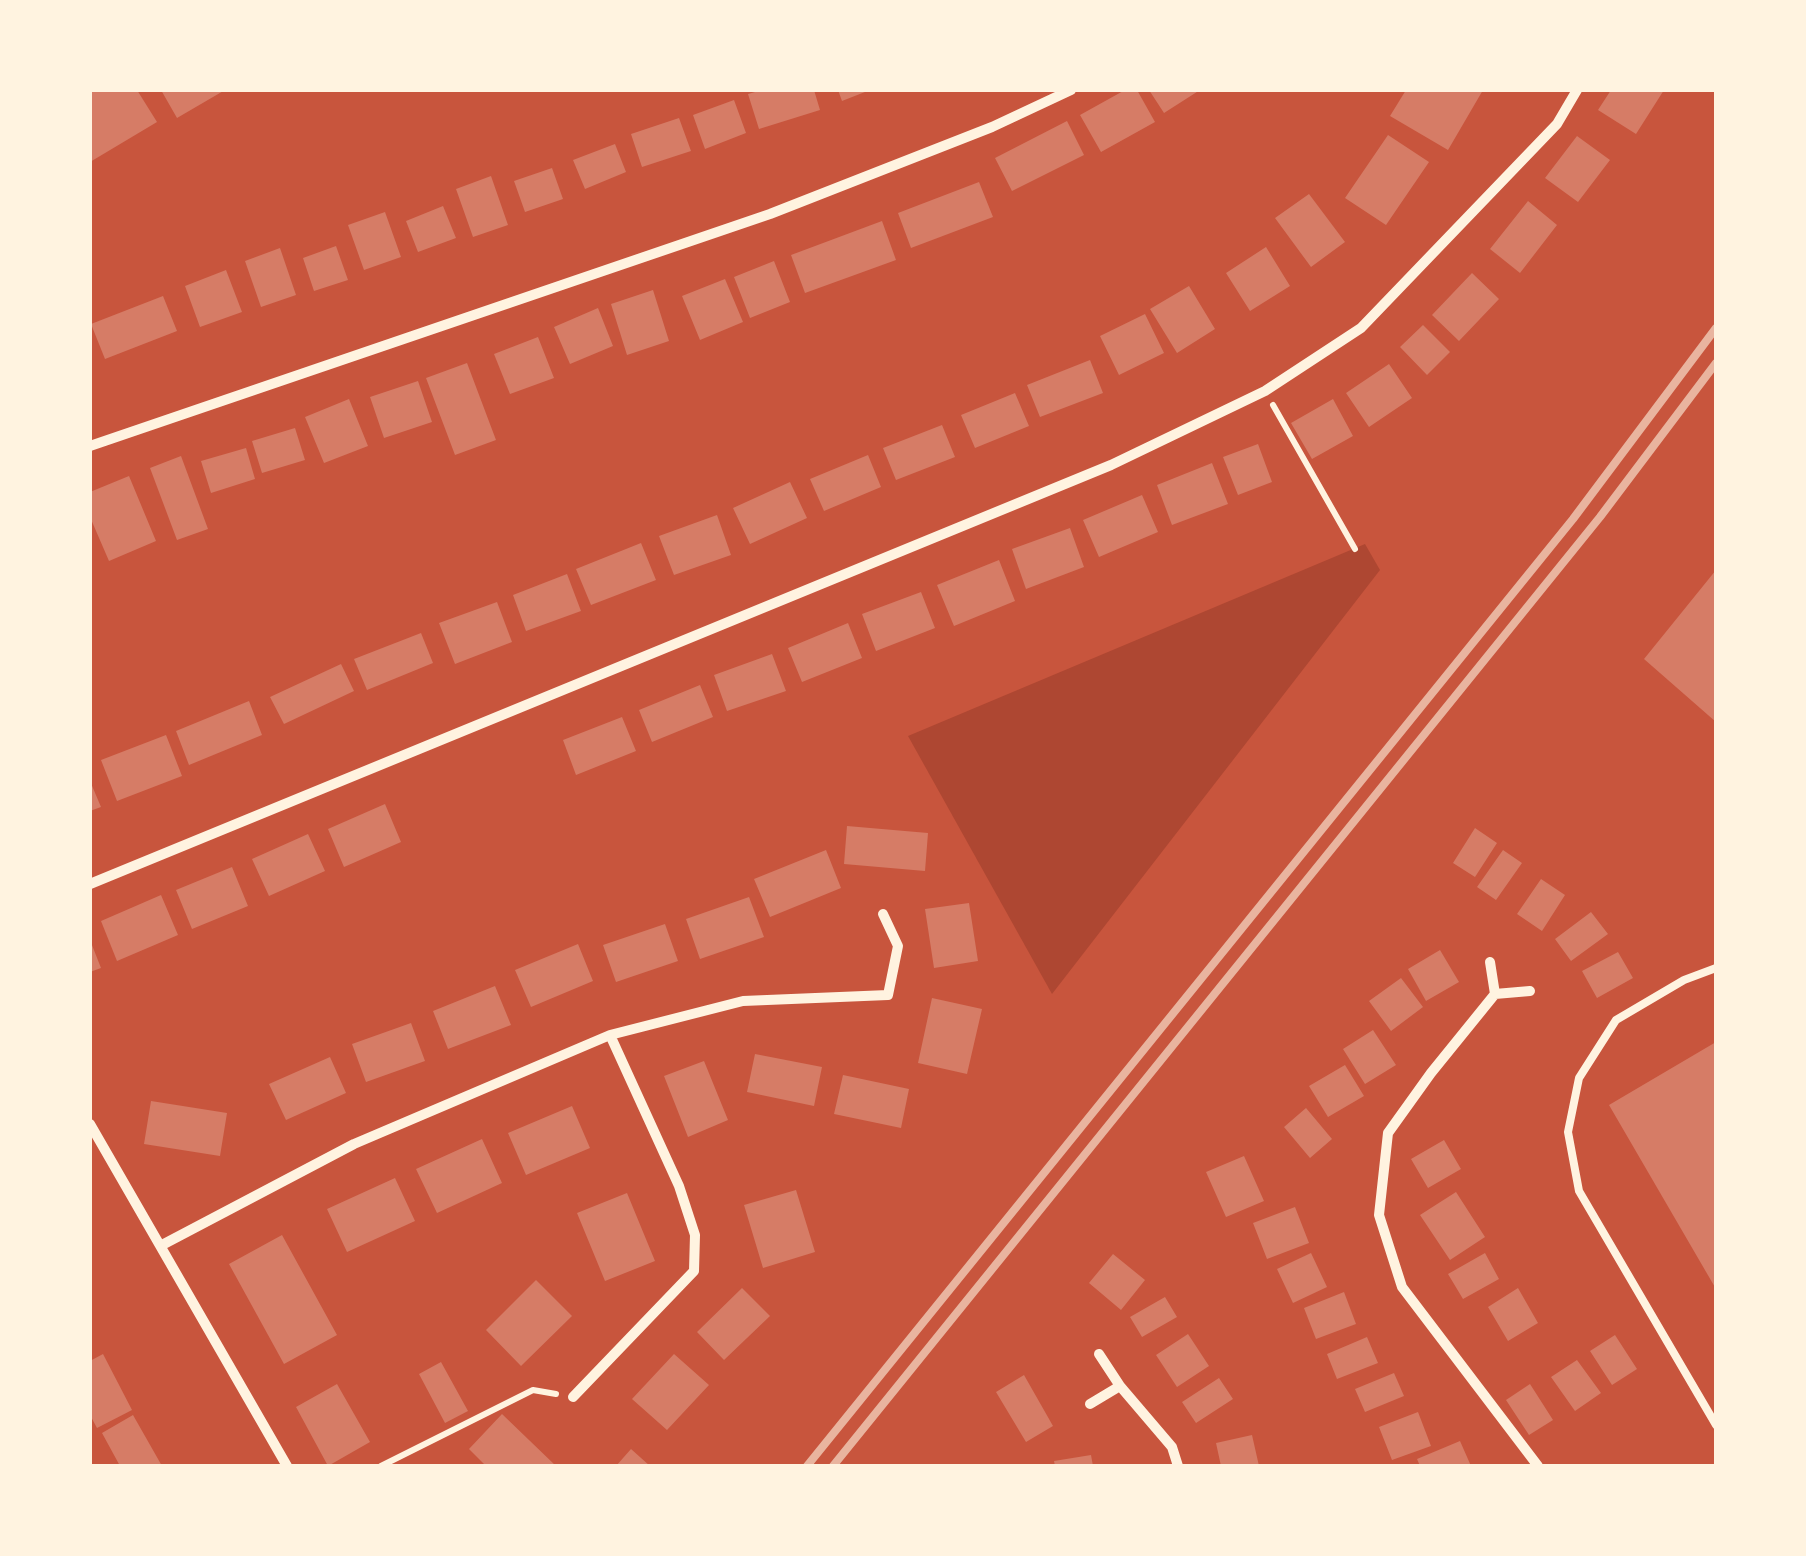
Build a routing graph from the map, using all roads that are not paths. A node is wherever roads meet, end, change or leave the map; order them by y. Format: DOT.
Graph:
graph roads {
  1 [pos="1071,90"];
  2 [pos="1577,90"];
  3 [pos="90,446"];
  4 [pos="90,884"];
  5 [pos="883,914"];
  6 [pos="1490,962"];
  7 [pos="1716,968"];
  8 [pos="1530,991"];
  9 [pos="1496,994"];
  10 [pos="610,1035"];
  11 [pos="90,1124"];
  12 [pos="162,1245"];
  13 [pos="1099,1354"];
  14 [pos="1120,1386"];
  15 [pos="574,1397"];
  16 [pos="1090,1404"];
  17 [pos="1716,1426"];
  18 [pos="287,1466"];
  19 [pos="1178,1466"];
  20 [pos="1538,1466"];
  1 -- 3 [label="street"];
  2 -- 4 [label="street"];
  5 -- 10 [label="street"];
  6 -- 9 [label="street"];
  7 -- 17 [label="lane"];
  8 -- 9 [label="street"];
  9 -- 20 [label="street"];
  10 -- 12 [label="street"];
  10 -- 15 [label="street"];
  11 -- 12 [label="street"];
  12 -- 18 [label="street"];
  13 -- 14 [label="street"];
  14 -- 16 [label="street"];
  14 -- 19 [label="street"];
}
